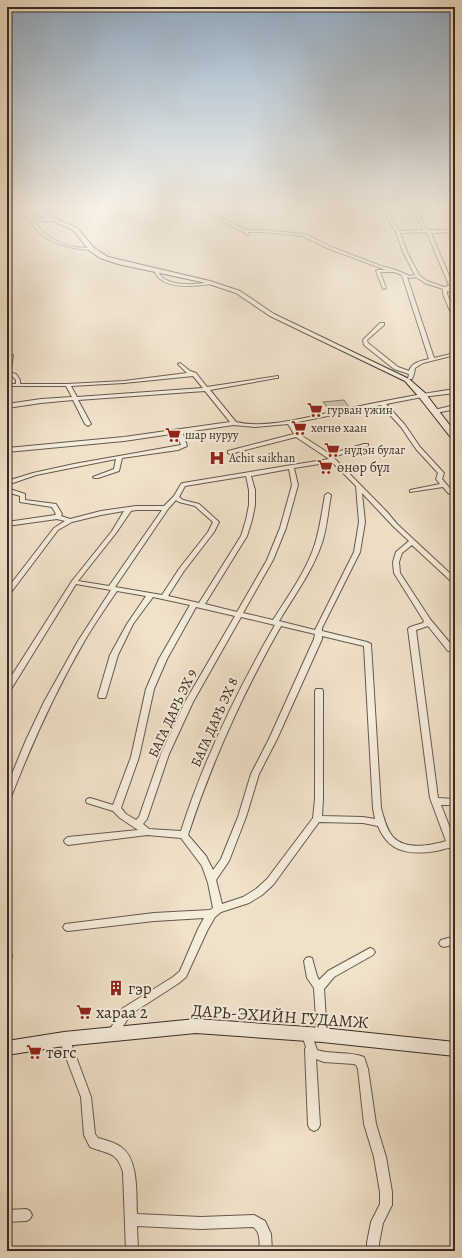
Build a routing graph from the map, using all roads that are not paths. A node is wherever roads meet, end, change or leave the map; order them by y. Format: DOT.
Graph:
graph roads {
  1 [pos="142,268"];
  2 [pos="383,268"];
  3 [pos="414,268"];
  4 [pos="444,268"];
  5 [pos="395,271"];
  6 [pos="404,275"];
  7 [pos="417,276"];
  8 [pos="384,288"];
  9 [pos="445,288"];
  10 [pos="455,292"];
  11 [pos="455,318"];
  12 [pos="382,324"];
  13 [pos="455,354"];
  14 [pos="11,356"];
  15 [pos="432,359"];
  16 [pos="180,364"];
  17 [pos="9,374"];
  18 [pos="194,374"];
  19 [pos="409,377"];
  20 [pos="276,378"];
  21 [pos="7,385"];
  22 [pos="18,385"];
  23 [pos="67,385"];
  24 [pos="206,389"];
  25 [pos="455,391"];
  26 [pos="422,395"];
  27 [pos="74,398"];
  28 [pos="382,402"];
  29 [pos="7,406"];
  30 [pos="455,407"];
  31 [pos="436,411"];
  32 [pos="290,422"];
  33 [pos="234,423"];
  34 [pos="88,424"];
  35 [pos="185,430"];
  36 [pos="297,435"];
  37 [pos="455,437"];
  38 [pos="366,445"];
  39 [pos="7,450"];
  40 [pos="230,452"];
  41 [pos="119,457"];
  42 [pos="331,458"];
  43 [pos="291,468"];
  44 [pos="248,474"];
  45 [pos="96,478"];
  46 [pos="7,483"];
  47 [pos="444,485"];
  48 [pos="358,487"];
  49 [pos="7,490"];
  50 [pos="412,491"];
  51 [pos="450,492"];
  52 [pos="328,495"];
  53 [pos="176,497"];
  54 [pos="166,508"];
  55 [pos="129,509"];
  56 [pos="57,518"];
  57 [pos="70,521"];
  58 [pos="7,524"];
  59 [pos="412,542"];
  60 [pos="74,582"];
  61 [pos="455,582"];
  62 [pos="113,588"];
  63 [pos="8,589"];
  64 [pos="150,596"];
  65 [pos="164,597"];
  66 [pos="197,605"];
  67 [pos="239,615"];
  68 [pos="428,621"];
  69 [pos="276,624"];
  70 [pos="318,633"];
  71 [pos="451,649"];
  72 [pos="7,689"];
  73 [pos="319,691"];
  74 [pos="102,696"];
  75 [pos="7,797"];
  76 [pos="90,801"];
  77 [pos="435,802"];
  78 [pos="455,802"];
  79 [pos="116,809"];
  80 [pos="317,819"];
  81 [pos="380,823"];
  82 [pos="137,824"];
  83 [pos="147,832"];
  84 [pos="184,835"];
  85 [pos="68,841"];
  86 [pos="453,844"];
  87 [pos="212,879"];
  88 [pos="215,911"];
  89 [pos="68,927"];
  90 [pos="455,940"];
  91 [pos="444,943"];
  92 [pos="370,952"];
  93 [pos="309,961"];
  94 [pos="319,987"];
  95 [pos="112,1034"];
  96 [pos="322,1035"];
  97 [pos="64,1040"];
  98 [pos="308,1041"];
  99 [pos="7,1048"];
  100 [pos="455,1049"];
  101 [pos="314,1125"];
  102 [pos="26,1215"];
  103 [pos="7,1216"];
  104 [pos="132,1220"];
  105 [pos="132,1251"];
  106 [pos="266,1251"];
  107 [pos="373,1251"];
  1 -- 19 [label="main road"];
  2 -- 5 [label="street"];
  3 -- 7 [label="street"];
  4 -- 9 [label="street"];
  5 -- 6 [label="street"];
  5 -- 8 [label="street"];
  6 -- 7 [label="street"];
  6 -- 15 [label="street"];
  7 -- 9 [label="street"];
  9 -- 10 [label="street"];
  9 -- 11 [label="street"];
  12 -- 19 [label="street"];
  13 -- 15 [label="street"];
  14 -- 17 [label="street"];
  15 -- 19 [label="street"];
  16 -- 18 [label="street"];
  17 -- 22 [label="street"];
  18 -- 23 [label="street"];
  18 -- 24 [label="street"];
  19 -- 26 [label="main road"];
  20 -- 24 [label="street"];
  21 -- 22 [label="street"];
  22 -- 23 [label="street"];
  23 -- 27 [label="street"];
  24 -- 27 [label="street"];
  24 -- 33 [label="street"];
  25 -- 26 [label="street"];
  26 -- 28 [label="street"];
  26 -- 31 [label="main road"];
  27 -- 29 [label="street"];
  27 -- 34 [label="street"];
  28 -- 32 [label="street"];
  28 -- 47 [label="street"];
  30 -- 31 [label="street"];
  31 -- 37 [label="main road"];
  32 -- 33 [label="street"];
  32 -- 36 [label="street"];
  33 -- 35 [label="street"];
  35 -- 39 [label="street"];
  35 -- 41 [label="street"];
  36 -- 40 [label="street"];
  36 -- 42 [label="street"];
  38 -- 42 [label="street"];
  41 -- 45 [label="street"];
  41 -- 46 [label="street"];
  42 -- 43 [label="street"];
  42 -- 48 [label="street"];
  43 -- 44 [label="street"];
  43 -- 67 [label="street, БАГА ДАРЬ ЭХ 9"];
  44 -- 53 [label="street"];
  44 -- 66 [label="street"];
  47 -- 50 [label="street"];
  47 -- 51 [label="street"];
  48 -- 59 [label="street"];
  48 -- 70 [label="street"];
  49 -- 56 [label="street"];
  52 -- 69 [label="street, БАГА ДАРЬ ЭХ 8"];
  53 -- 54 [label="street"];
  53 -- 65 [label="street"];
  54 -- 55 [label="street"];
  54 -- 62 [label="street"];
  55 -- 57 [label="street"];
  55 -- 60 [label="street"];
  56 -- 57 [label="street"];
  56 -- 58 [label="street"];
  57 -- 63 [label="street"];
  59 -- 61 [label="street"];
  59 -- 68 [label="street"];
  60 -- 62 [label="street"];
  60 -- 72 [label="street"];
  62 -- 64 [label="street"];
  62 -- 75 [label="street"];
  64 -- 65 [label="street"];
  64 -- 74 [label="street"];
  65 -- 66 [label="street"];
  66 -- 67 [label="street"];
  66 -- 79 [label="street"];
  67 -- 69 [label="street"];
  67 -- 82 [label="street, БАГА ДАРЬ ЭХ 9"];
  68 -- 71 [label="street"];
  68 -- 77 [label="street"];
  69 -- 70 [label="street"];
  69 -- 84 [label="street, БАГА ДАРЬ ЭХ 8"];
  70 -- 81 [label="street"];
  70 -- 87 [label="street"];
  73 -- 80 [label="street"];
  76 -- 79 [label="street"];
  77 -- 78 [label="street"];
  77 -- 86 [label="street"];
  79 -- 82 [label="street"];
  80 -- 81 [label="street"];
  80 -- 88 [label="street"];
  81 -- 86 [label="street"];
  82 -- 83 [label="street"];
  83 -- 84 [label="street"];
  83 -- 85 [label="street"];
  84 -- 87 [label="street"];
  87 -- 88 [label="street"];
  88 -- 89 [label="street"];
  88 -- 95 [label="street"];
  90 -- 91 [label="street"];
  92 -- 94 [label="street"];
  93 -- 94 [label="street"];
  94 -- 96 [label="street"];
  95 -- 97 [label="main road, ДАРЬ-ЭХИЙН ГУДАМЖ"];
  95 -- 98 [label="main road, ДАРЬ-ЭХИЙН ГУДАМЖ"];
  96 -- 98 [label="main road, ДАРЬ-ЭХИЙН ГУДАМЖ"];
  96 -- 100 [label="main road, ДАРЬ-ЭХИЙН ГУДАМЖ"];
  97 -- 99 [label="main road, ДАРЬ-ЭХИЙН ГУДАМЖ"];
  97 -- 104 [label="street"];
  98 -- 101 [label="street"];
  98 -- 107 [label="street"];
  102 -- 103 [label="street"];
  104 -- 105 [label="street"];
  104 -- 106 [label="street"];
}
